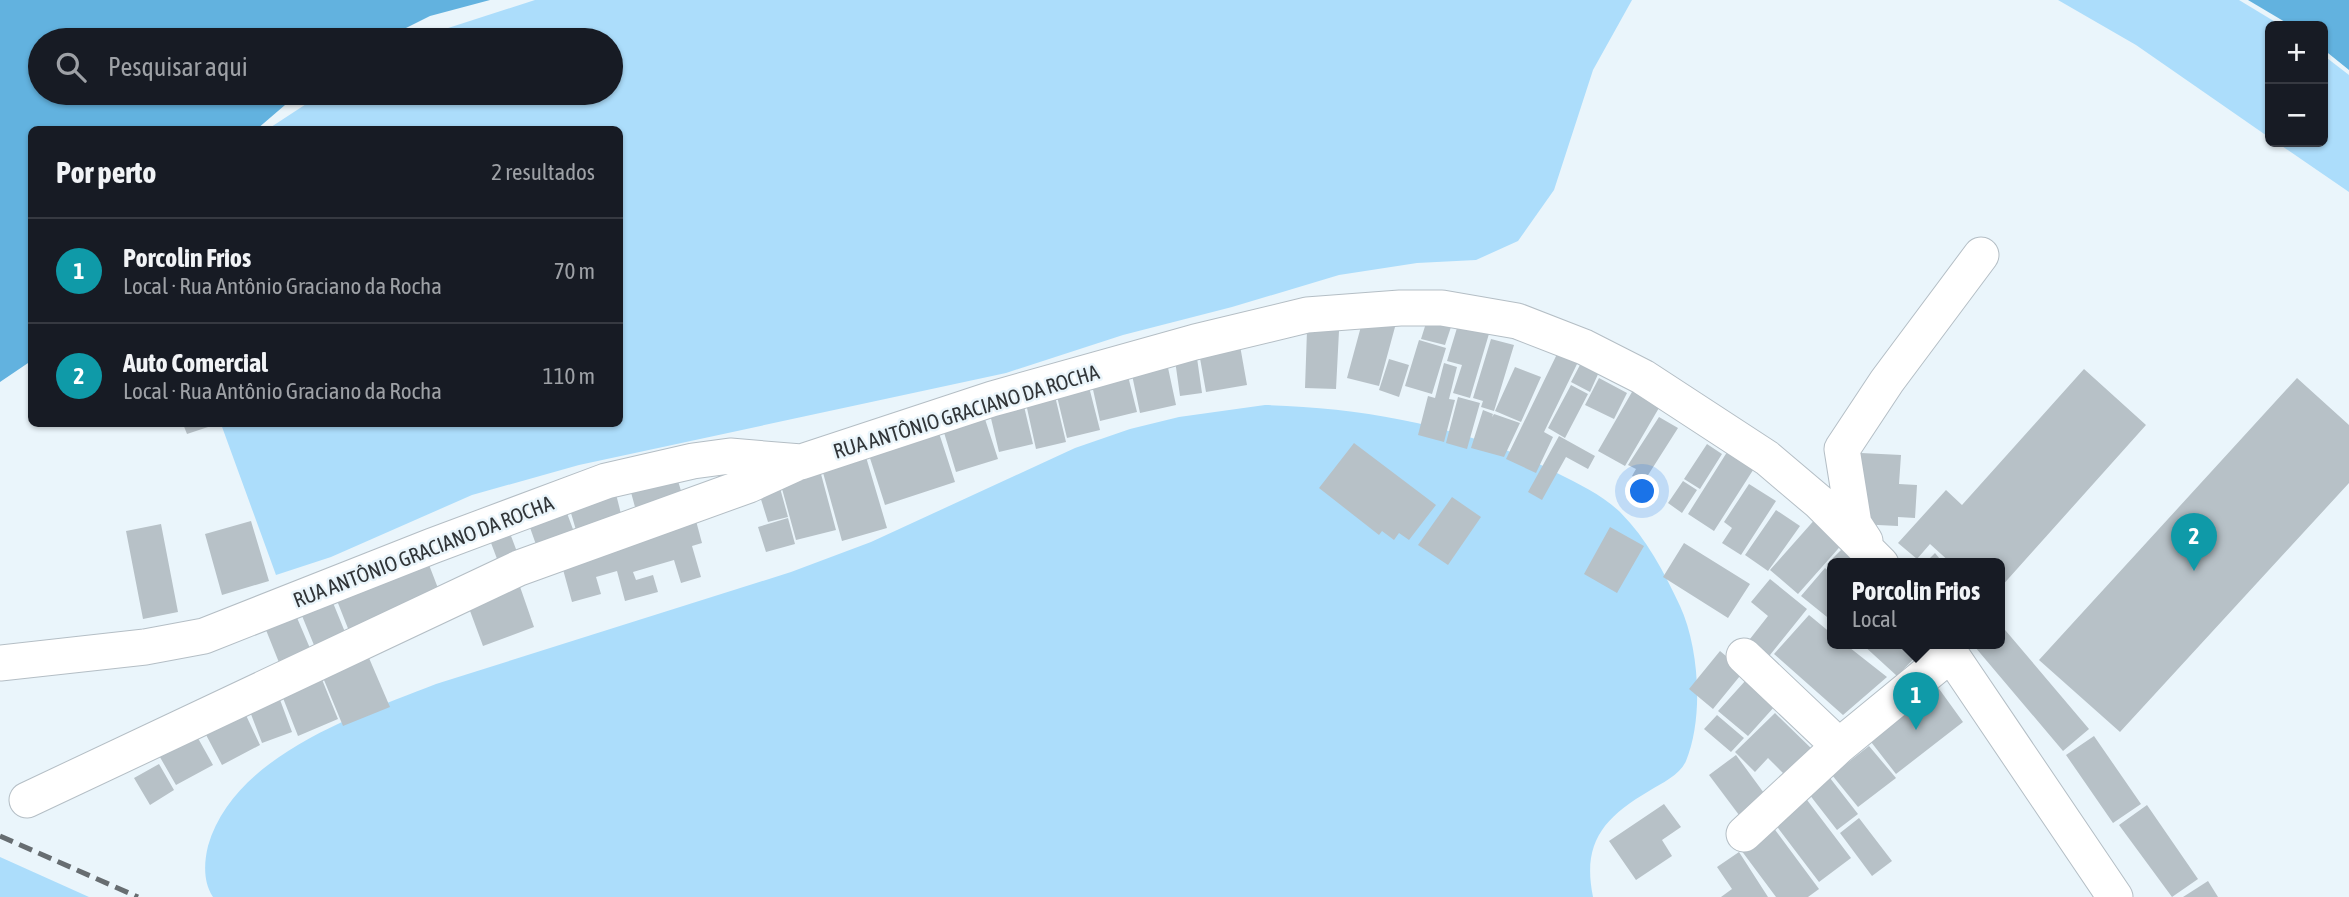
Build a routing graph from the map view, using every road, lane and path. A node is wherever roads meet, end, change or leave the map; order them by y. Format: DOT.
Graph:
graph roads {
  1 [pos="1981,255"];
  2 [pos="801,462"];
  3 [pos="1875,558"];
  4 [pos="1877,558"];
  5 [pos="1947,649"];
  6 [pos="1744,656"];
  7 [pos="0,663"];
  8 [pos="1839,746"];
  9 [pos="27,800"];
  10 [pos="1744,834"];
  11 [pos="2115,897"];
  1 -- 4 [label="street"];
  2 -- 3 [label="street, RUA ANTÔNIO GRACIANO DA ROCHA"];
  2 -- 7 [label="street, RUA ANTÔNIO GRACIANO DA ROCHA"];
  2 -- 9 [label="street"];
  5 -- 8 [label="street"];
  5 -- 11 [label="street"];
  6 -- 8 [label="street"];
  8 -- 10 [label="street"];
}
